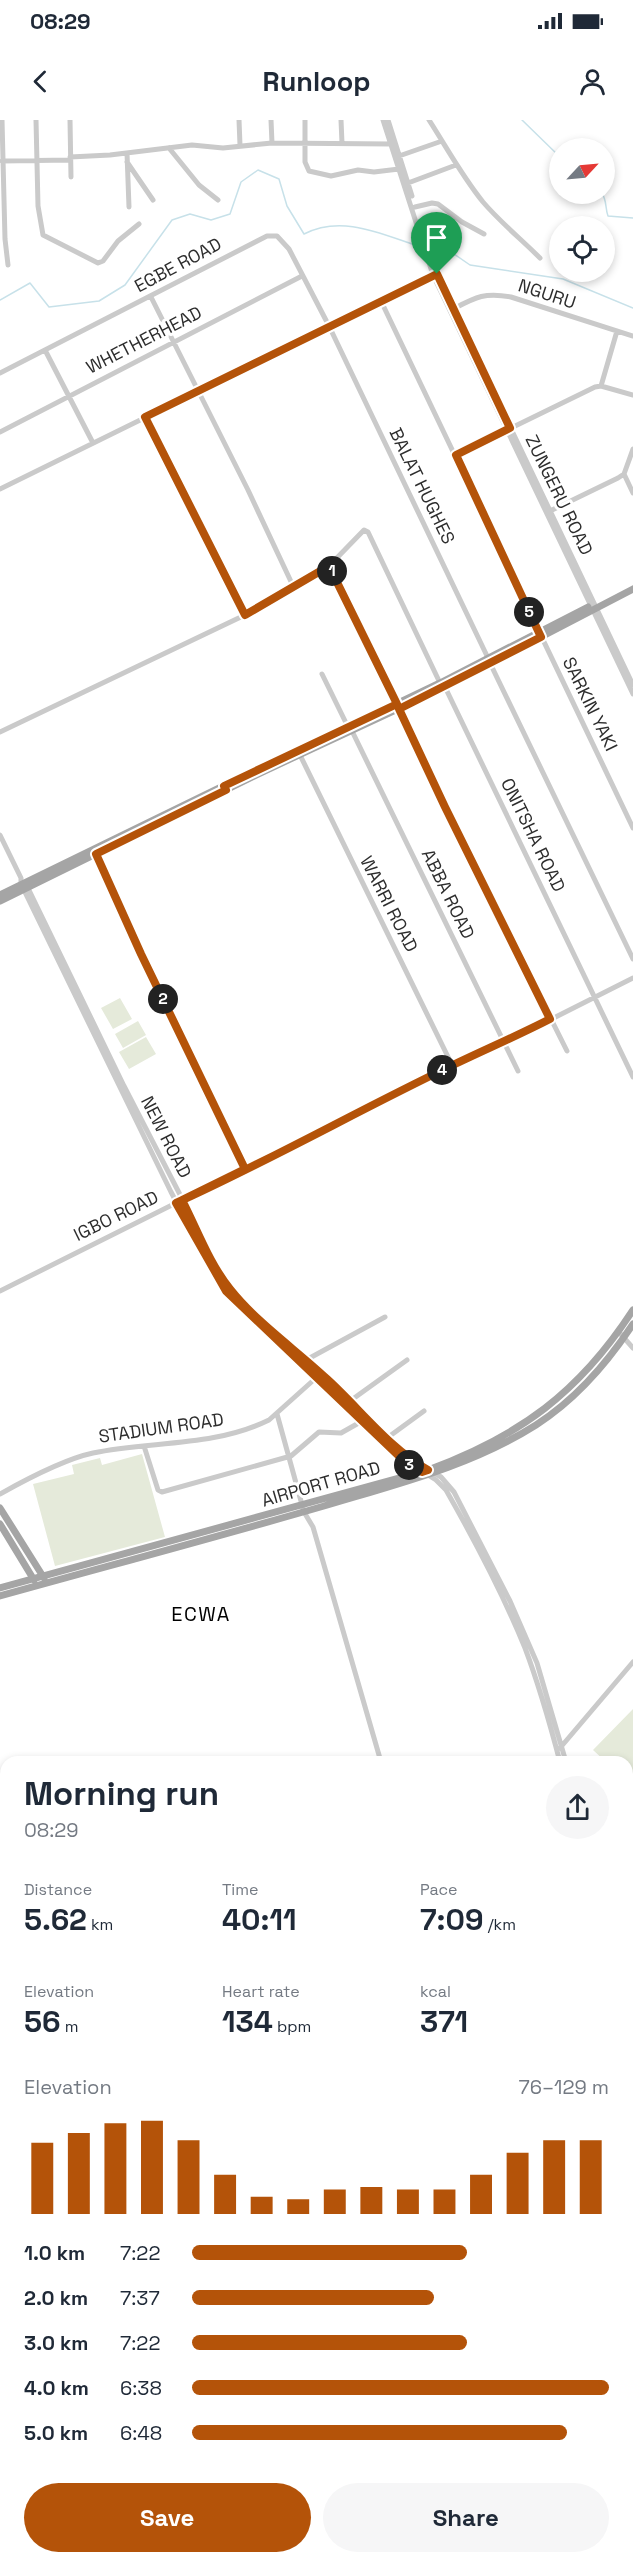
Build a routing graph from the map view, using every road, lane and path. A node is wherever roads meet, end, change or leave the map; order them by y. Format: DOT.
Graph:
graph roads {
  1 [pos="2,120"];
  2 [pos="36,120"];
  3 [pos="70,120"];
  4 [pos="239,120"];
  5 [pos="271,120"];
  6 [pos="305,120"];
  7 [pos="341,120"];
  8 [pos="383,120"];
  9 [pos="388,120"];
  10 [pos="429,120"];
  11 [pos="1,129"];
  12 [pos="442,141"];
  13 [pos="272,143"];
  14 [pos="342,143"];
  15 [pos="306,144"];
  16 [pos="391,144"];
  17 [pos="240,146"];
  18 [pos="169,148"];
  19 [pos="127,153"];
  20 [pos="399,156"];
  21 [pos="70,158"];
  22 [pos="126,160"];
  23 [pos="2,161"];
  24 [pos="38,161"];
  25 [pos="456,165"];
  26 [pos="399,169"];
  27 [pos="71,177"];
  28 [pos="408,183"];
  29 [pos="2,195"];
  30 [pos="153,200"];
  31 [pos="218,200"];
  32 [pos="129,207"];
  33 [pos="415,207"];
  34 [pos="139,224"];
  35 [pos="484,234"];
  36 [pos="425,243"];
  37 [pos="540,258"];
  38 [pos="8,265"];
  39 [pos="435,275"];
  40 [pos="302,276"];
  41 [pos="151,297"];
  42 [pos="381,301"];
  43 [pos="453,309"];
  44 [pos="329,326"];
  45 [pos="617,331"];
  46 [pos="633,336"];
  47 [pos="174,343"];
  48 [pos="45,350"];
  49 [pos="0,374"];
  50 [pos="602,386"];
  51 [pos="199,391"];
  52 [pos="633,395"];
  53 [pos="68,396"];
  54 [pos="145,417"];
  55 [pos="508,429"];
  56 [pos="0,432"];
  57 [pos="93,443"];
  58 [pos="633,449"];
  59 [pos="456,455"];
  60 [pos="624,474"];
  61 [pos="0,489"];
  62 [pos="633,494"];
  63 [pos="550,512"];
  64 [pos="329,566"];
  65 [pos="294,588"];
  66 [pos="633,589"];
  67 [pos="596,606"];
  68 [pos="245,615"];
  69 [pos="540,634"];
  70 [pos="489,661"];
  71 [pos="322,674"];
  72 [pos="442,685"];
  73 [pos="633,685"];
  74 [pos="633,694"];
  75 [pos="398,706"];
  76 [pos="350,729"];
  77 [pos="0,732"];
  78 [pos="300,755"];
  79 [pos="225,788"];
  80 [pos="633,828"];
  81 [pos="0,835"];
  82 [pos="96,854"];
  83 [pos="23,884"];
  84 [pos="0,895"];
  85 [pos="0,901"];
  86 [pos="633,959"];
  87 [pos="633,978"];
  88 [pos="596,996"];
  89 [pos="550,1019"];
  90 [pos="504,1042"];
  91 [pos="567,1051"];
  92 [pos="452,1065"];
  93 [pos="518,1071"];
  94 [pos="633,1077"];
  95 [pos="245,1169"];
  96 [pos="179,1201"];
  97 [pos="0,1291"];
  98 [pos="633,1311"];
  99 [pos="385,1317"];
  100 [pos="633,1324"];
  101 [pos="264,1326"];
  102 [pos="618,1331"];
  103 [pos="624,1338"];
  104 [pos="633,1348"];
  105 [pos="306,1360"];
  106 [pos="407,1360"];
  107 [pos="317,1377"];
  108 [pos="326,1381"];
  109 [pos="567,1396"];
  110 [pos="350,1401"];
  111 [pos="424,1411"];
  112 [pos="277,1414"];
  113 [pos="365,1419"];
  114 [pos="387,1438"];
  115 [pos="144,1446"];
  116 [pos="291,1456"];
  117 [pos="428,1473"];
  118 [pos="0,1494"];
  119 [pos="0,1508"];
  120 [pos="304,1508"];
  121 [pos="0,1524"];
  122 [pos="42,1576"];
  123 [pos="33,1579"];
  124 [pos="47,1583"];
  125 [pos="38,1585"];
  126 [pos="0,1588"];
  127 [pos="0,1596"];
  128 [pos="633,1662"];
  129 [pos="559,1748"];
  130 [pos="379,1756"];
  131 [pos="560,1756"];
  132 [pos="563,1756"];
  1 -- 11 [label="street"];
  2 -- 24 [label="street"];
  3 -- 21 [label="street"];
  4 -- 17 [label="street"];
  5 -- 13 [label="street"];
  6 -- 15 [label="street"];
  7 -- 14 [label="street"];
  8 -- 16 [label="street"];
  9 -- 20 [label="street"];
  10 -- 12 [label="street"];
  11 -- 23 [label="street"];
  12 -- 20 [label="street"];
  12 -- 25 [label="street"];
  13 -- 15 [label="street"];
  13 -- 17 [label="street"];
  14 -- 15 [label="street"];
  14 -- 16 [label="street"];
  15 -- 26 [label="street"];
  16 -- 26 [label="street"];
  17 -- 18 [label="street"];
  18 -- 19 [label="street"];
  18 -- 31 [label="street"];
  19 -- 21 [label="street"];
  19 -- 22 [label="street"];
  20 -- 28 [label="street"];
  21 -- 24 [label="street"];
  21 -- 27 [label="street"];
  22 -- 30 [label="street"];
  22 -- 32 [label="street"];
  23 -- 24 [label="street"];
  23 -- 29 [label="street"];
  24 -- 34 [label="street"];
  25 -- 28 [label="street"];
  25 -- 37 [label="street"];
  26 -- 36 [label="street"];
  28 -- 33 [label="street"];
  29 -- 38 [label="street"];
  33 -- 35 [label="street"];
  33 -- 36 [label="street"];
  36 -- 39 [label="street, ZUNGERU ROAD"];
  39 -- 42 [label="street"];
  39 -- 43 [label="street, ZUNGERU ROAD"];
  39 -- 55 [label="street"];
  40 -- 41 [label="street, EGBE ROAD"];
  40 -- 44 [label="street, EGBE ROAD"];
  40 -- 47 [label="street, WHETHERHEAD"];
  41 -- 47 [label="street"];
  41 -- 48 [label="street, EGBE ROAD"];
  42 -- 44 [label="street"];
  42 -- 59 [label="street, SARKIN YAKI"];
  43 -- 45 [label="street, NGURU"];
  43 -- 55 [label="street, ZUNGERU ROAD"];
  44 -- 51 [label="street"];
  44 -- 70 [label="street, BALAT HUGHES"];
  45 -- 46 [label="street, NGURU"];
  45 -- 50 [label="street"];
  47 -- 51 [label="street"];
  47 -- 53 [label="street, WHETHERHEAD"];
  48 -- 49 [label="street, EGBE ROAD"];
  48 -- 53 [label="street"];
  50 -- 52 [label="street"];
  50 -- 55 [label="street"];
  51 -- 54 [label="street"];
  51 -- 65 [label="street"];
  53 -- 56 [label="street, WHETHERHEAD"];
  53 -- 57 [label="street"];
  54 -- 57 [label="street"];
  54 -- 68 [label="street"];
  55 -- 59 [label="street"];
  55 -- 63 [label="street, ZUNGERU ROAD"];
  55 -- 67 [label="street"];
  57 -- 61 [label="street"];
  58 -- 60 [label="street"];
  59 -- 69 [label="street, SARKIN YAKI"];
  60 -- 62 [label="street"];
  60 -- 63 [label="street"];
  63 -- 67 [label="street, ZUNGERU ROAD"];
  64 -- 65 [label="street"];
  64 -- 72 [label="street, ONITSHA ROAD"];
  64 -- 75 [label="street"];
  65 -- 68 [label="street"];
  66 -- 67 [label="main road"];
  67 -- 69 [label="main road"];
  67 -- 73 [label="street, ZUNGERU ROAD"];
  67 -- 74 [label="street"];
  68 -- 77 [label="street"];
  69 -- 70 [label="main road"];
  69 -- 80 [label="street, SARKIN YAKI"];
  70 -- 72 [label="main road"];
  70 -- 86 [label="street, BALAT HUGHES"];
  71 -- 76 [label="street, ABBA ROAD"];
  72 -- 75 [label="main road"];
  72 -- 88 [label="street, ONITSHA ROAD"];
  75 -- 76 [label="main road"];
  75 -- 89 [label="street"];
  76 -- 78 [label="main road"];
  76 -- 79 [label="main road"];
  76 -- 90 [label="street, ABBA ROAD"];
  78 -- 79 [label="main road"];
  78 -- 92 [label="street, WARRI ROAD"];
  79 -- 82 [label="main road"];
  79 -- 83 [label="main road"];
  81 -- 83 [label="street, NEW ROAD"];
  82 -- 83 [label="main road"];
  82 -- 95 [label="street"];
  83 -- 84 [label="main road"];
  83 -- 85 [label="main road"];
  83 -- 96 [label="street, NEW ROAD"];
  87 -- 88 [label="street, IGBO ROAD"];
  88 -- 89 [label="street, IGBO ROAD"];
  88 -- 94 [label="street, ONITSHA ROAD"];
  89 -- 90 [label="street, IGBO ROAD"];
  89 -- 91 [label="street"];
  90 -- 92 [label="street, IGBO ROAD"];
  90 -- 93 [label="street, ABBA ROAD"];
  92 -- 95 [label="street, IGBO ROAD"];
  95 -- 96 [label="street, IGBO ROAD"];
  96 -- 97 [label="street, IGBO ROAD"];
  96 -- 101 [label="street, NEW ROAD"];
  98 -- 102 [label="main road, AIRPORT ROAD"];
  99 -- 105 [label="street"];
  100 -- 103 [label="main road, AIRPORT ROAD"];
  101 -- 105 [label="street, NEW ROAD"];
  101 -- 107 [label="street, NEW ROAD"];
  102 -- 103 [label="street"];
  102 -- 109 [label="main road, AIRPORT ROAD"];
  103 -- 104 [label="street"];
  103 -- 109 [label="main road, AIRPORT ROAD"];
  105 -- 108 [label="street, NEW ROAD"];
  106 -- 110 [label="street"];
  107 -- 108 [label="street, NEW ROAD"];
  107 -- 112 [label="street, STADIUM ROAD"];
  108 -- 110 [label="street, NEW ROAD"];
  108 -- 113 [label="street, NEW ROAD"];
  109 -- 117 [label="main road, AIRPORT ROAD"];
  110 -- 113 [label="street, NEW ROAD"];
  111 -- 114 [label="street"];
  112 -- 115 [label="street, STADIUM ROAD"];
  112 -- 116 [label="street"];
  113 -- 114 [label="street, NEW ROAD"];
  113 -- 116 [label="street"];
  113 -- 117 [label="street, NEW ROAD"];
  114 -- 117 [label="street, NEW ROAD"];
  115 -- 116 [label="street"];
  115 -- 118 [label="street, STADIUM ROAD"];
  116 -- 120 [label="street"];
  117 -- 120 [label="main road, AIRPORT ROAD"];
  117 -- 129 [label="street"];
  119 -- 122 [label="main road"];
  120 -- 122 [label="main road, AIRPORT ROAD"];
  120 -- 124 [label="main road, AIRPORT ROAD"];
  120 -- 130 [label="street"];
  121 -- 123 [label="main road"];
  122 -- 123 [label="main road, AIRPORT ROAD"];
  122 -- 124 [label="main road"];
  123 -- 125 [label="main road"];
  123 -- 126 [label="main road, AIRPORT ROAD"];
  124 -- 125 [label="main road, AIRPORT ROAD"];
  125 -- 127 [label="main road, AIRPORT ROAD"];
  128 -- 129 [label="street"];
  129 -- 131 [label="street"];
  129 -- 132 [label="street"];
}
